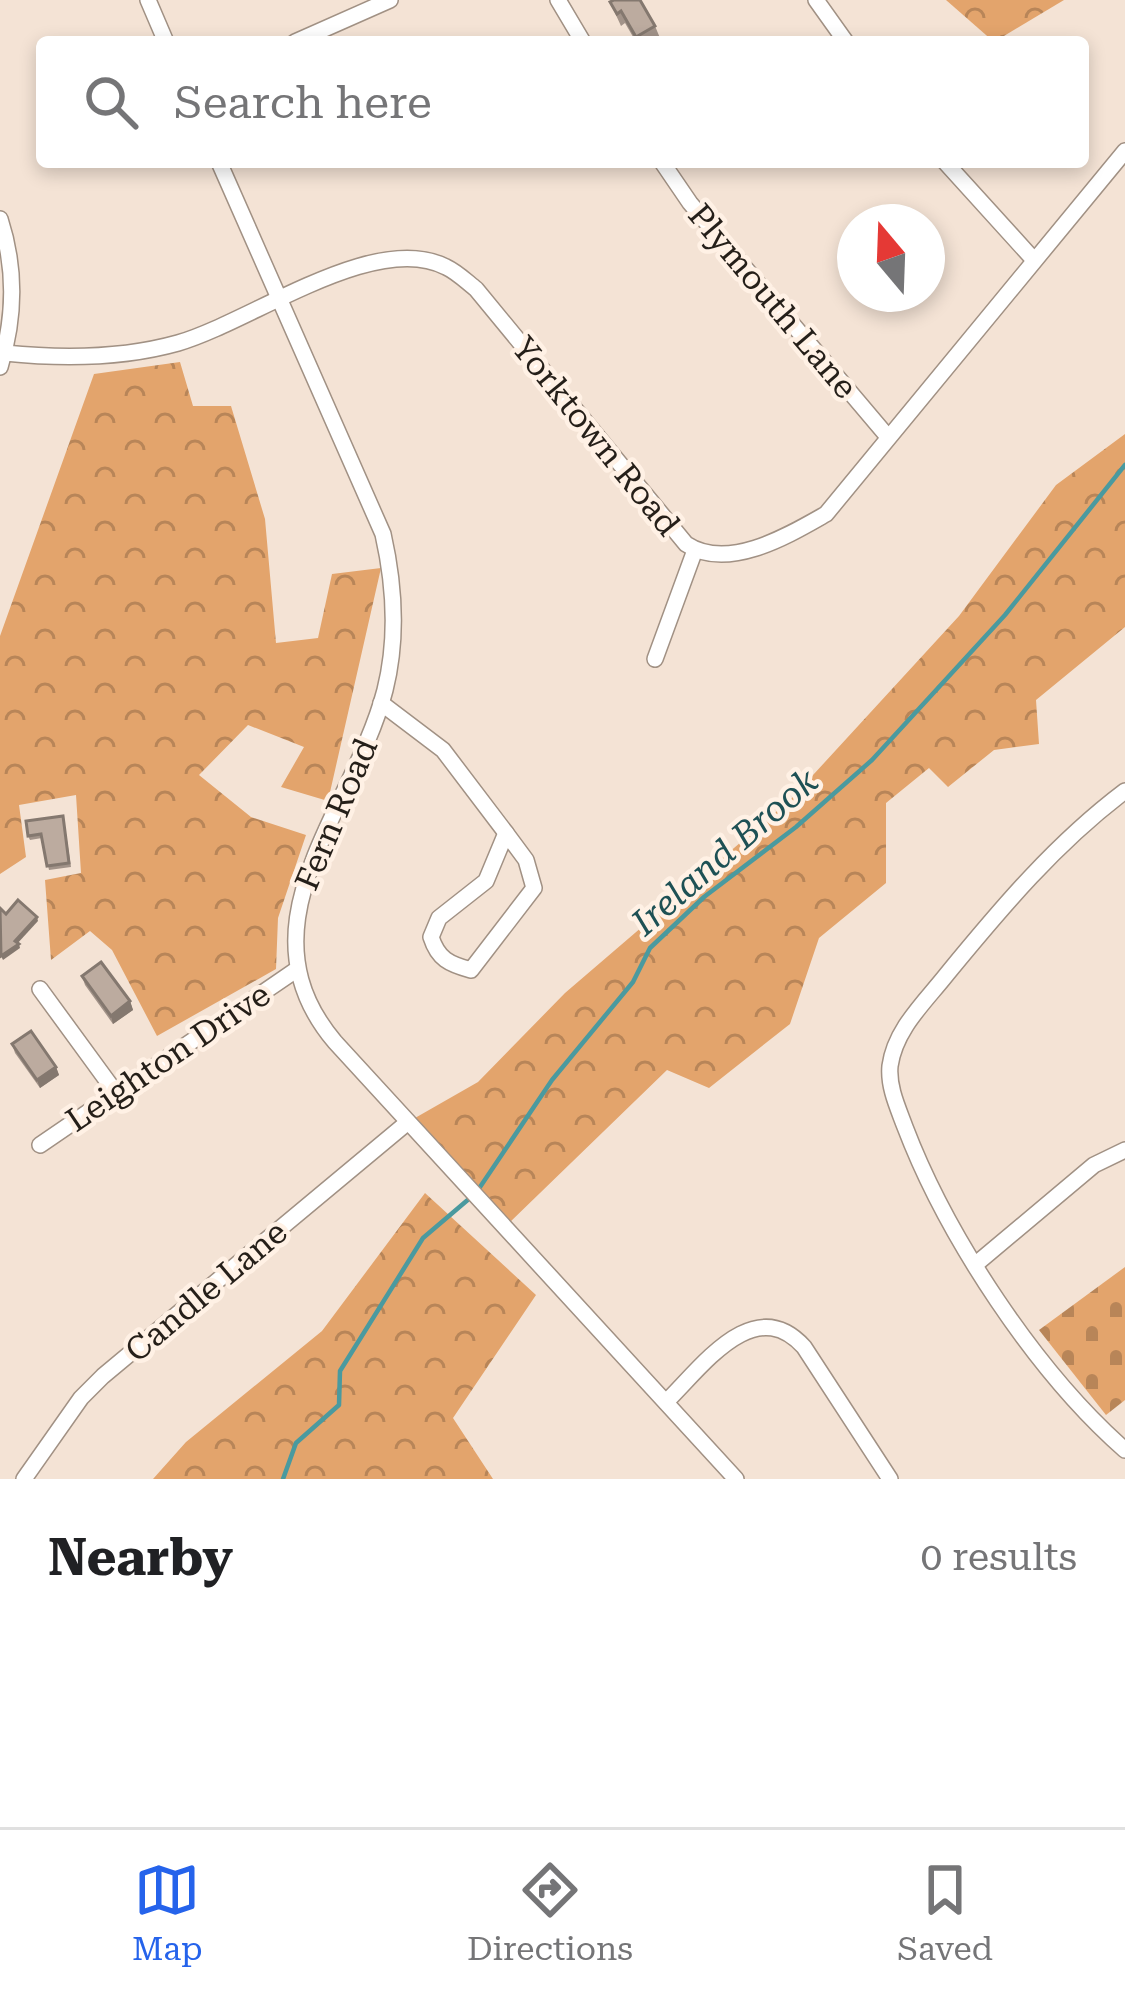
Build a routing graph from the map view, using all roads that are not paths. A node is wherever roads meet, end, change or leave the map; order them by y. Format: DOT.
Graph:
graph roads {
  1 [pos="148,0"];
  2 [pos="390,0"];
  3 [pos="558,0"];
  4 [pos="816,0"];
  5 [pos="163,36"];
  6 [pos="309,36"];
  7 [pos="579,36"];
  8 [pos="842,36"];
  9 [pos="1125,151"];
  10 [pos="222,168"];
  11 [pos="666,168"];
  12 [pos="950,168"];
  13 [pos="0,219"];
  14 [pos="1033,259"];
  15 [pos="280,300"];
  16 [pos="2,360"];
  17 [pos="888,437"];
  18 [pos="694,550"];
  19 [pos="655,659"];
  20 [pos="381,703"];
  21 [pos="1125,791"];
  22 [pos="506,833"];
  23 [pos="296,970"];
  24 [pos="40,989"];
  25 [pos="116,1093"];
  26 [pos="408,1122"];
  27 [pos="40,1145"];
  28 [pos="1125,1150"];
  29 [pos="976,1264"];
  30 [pos="666,1402"];
  31 [pos="1125,1450"];
  32 [pos="24,1479"];
  33 [pos="736,1479"];
  34 [pos="890,1479"];
  1 -- 5 [label="street"];
  2 -- 6 [label="street"];
  3 -- 7 [label="street"];
  4 -- 8 [label="street"];
  9 -- 14 [label="street, Yorktown Road"];
  10 -- 15 [label="street, Fern Road"];
  11 -- 17 [label="street, Plymouth Lane"];
  12 -- 14 [label="street"];
  13 -- 16 [label="street"];
  14 -- 17 [label="street, Yorktown Road"];
  15 -- 16 [label="street, Yorktown Road"];
  15 -- 18 [label="street, Yorktown Road"];
  15 -- 20 [label="street, Fern Road"];
  17 -- 18 [label="street, Yorktown Road"];
  18 -- 19 [label="street"];
  20 -- 22 [label="street"];
  20 -- 23 [label="street, Fern Road"];
  21 -- 29 [label="street"];
  22 -- 22 [label="street"];
  23 -- 25 [label="street, Leighton Drive"];
  23 -- 26 [label="street, Fern Road"];
  24 -- 25 [label="street"];
  25 -- 27 [label="street, Leighton Drive"];
  26 -- 30 [label="street, Fern Road"];
  26 -- 32 [label="street, Candle Lane"];
  28 -- 29 [label="street"];
  29 -- 31 [label="street"];
  30 -- 33 [label="street, Fern Road"];
  30 -- 34 [label="street"];
}
